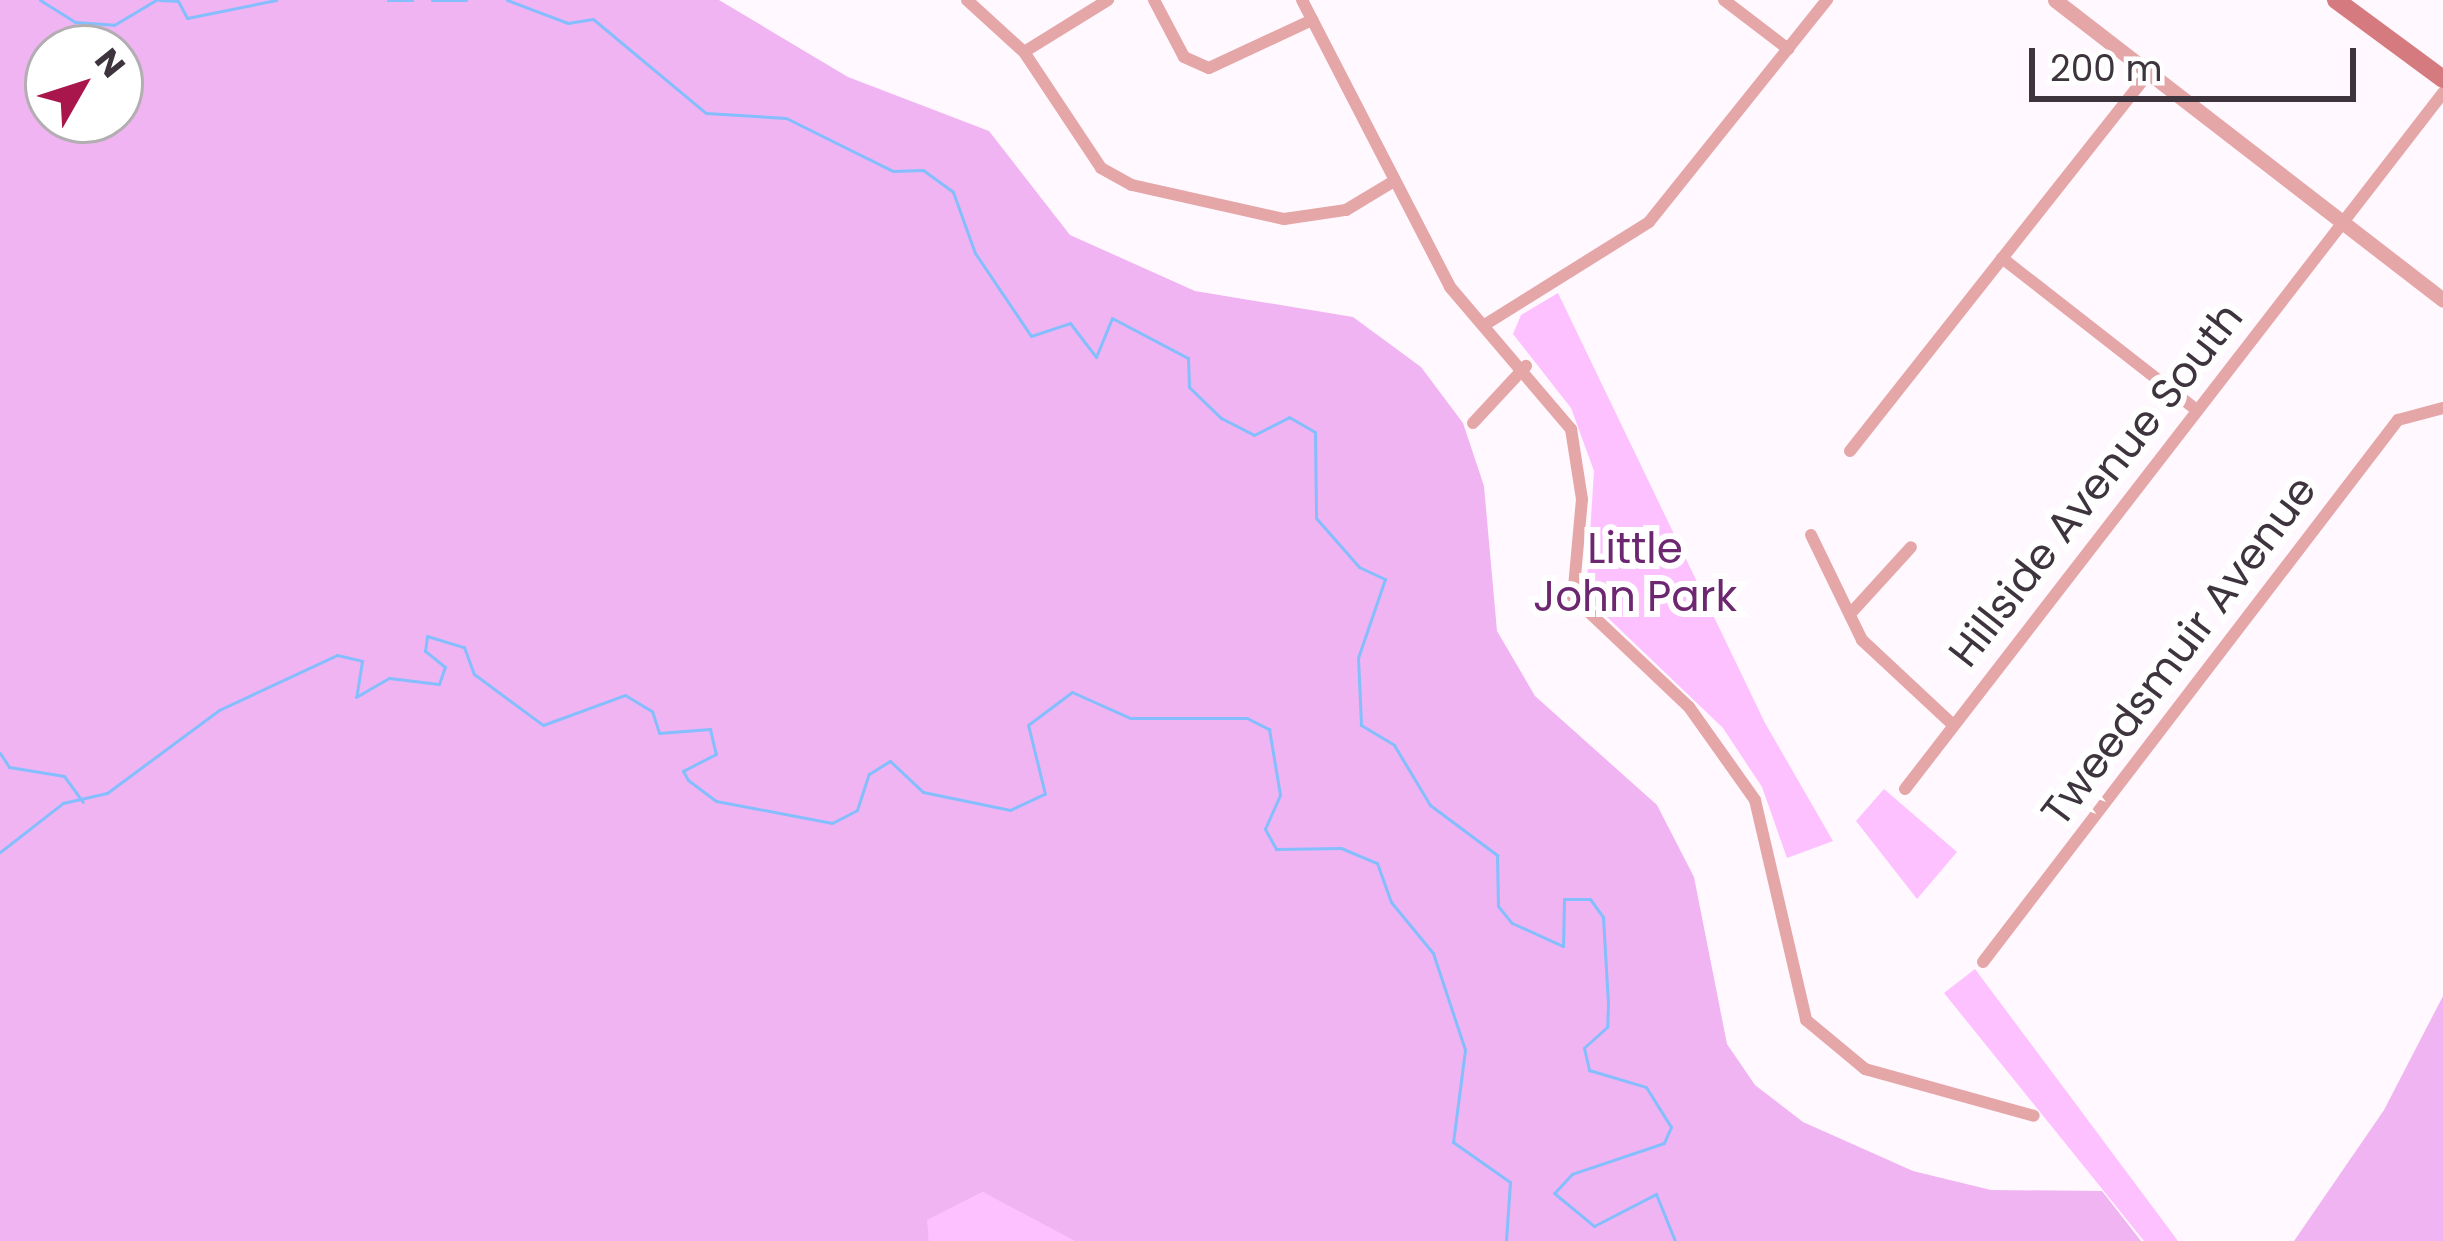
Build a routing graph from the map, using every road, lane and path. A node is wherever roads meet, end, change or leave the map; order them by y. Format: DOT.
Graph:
graph roads {
  1 [pos="967,0"];
  2 [pos="1108,0"];
  3 [pos="1154,0"];
  4 [pos="1302,0"];
  5 [pos="1724,0"];
  6 [pos="1827,0"];
  7 [pos="2055,0"];
  8 [pos="2336,0"];
  9 [pos="1312,20"];
  10 [pos="1788,49"];
  11 [pos="1024,52"];
  12 [pos="2149,72"];
  13 [pos="2443,79"];
  14 [pos="2443,93"];
  15 [pos="1394,181"];
  16 [pos="2342,223"];
  17 [pos="2002,258"];
  18 [pos="2443,300"];
  19 [pos="1486,324"];
  20 [pos="1526,366"];
  21 [pos="2443,408"];
  22 [pos="2195,409"];
  23 [pos="1473,423"];
  24 [pos="1850,451"];
  25 [pos="1811,535"];
  26 [pos="1911,547"];
  27 [pos="1851,613"];
  28 [pos="1952,724"];
  29 [pos="1905,789"];
  30 [pos="1984,962"];
  31 [pos="2010,1087"];
  32 [pos="2007,1104"];
  33 [pos="2034,1116"];
  1 -- 11 [label="street"];
  2 -- 11 [label="street"];
  3 -- 9 [label="street"];
  4 -- 9 [label="street"];
  5 -- 10 [label="street"];
  6 -- 10 [label="street"];
  7 -- 12 [label="street"];
  8 -- 13 [label="main road"];
  9 -- 15 [label="street"];
  10 -- 19 [label="street"];
  11 -- 15 [label="street"];
  12 -- 16 [label="street"];
  12 -- 17 [label="street"];
  14 -- 16 [label="street, Hillside Avenue South"];
  15 -- 19 [label="street"];
  16 -- 18 [label="street"];
  16 -- 22 [label="street, Hillside Avenue South"];
  17 -- 22 [label="street"];
  17 -- 24 [label="street"];
  19 -- 20 [label="street"];
  20 -- 23 [label="street"];
  20 -- 32 [label="street"];
  21 -- 30 [label="street, Tweedsmuir Avenue"];
  22 -- 28 [label="street, Hillside Avenue South"];
  25 -- 27 [label="street"];
  26 -- 27 [label="street"];
  27 -- 28 [label="street"];
  28 -- 29 [label="street, Hillside Avenue South"];
  31 -- 32 [label="street"];
  32 -- 33 [label="street"];
}
